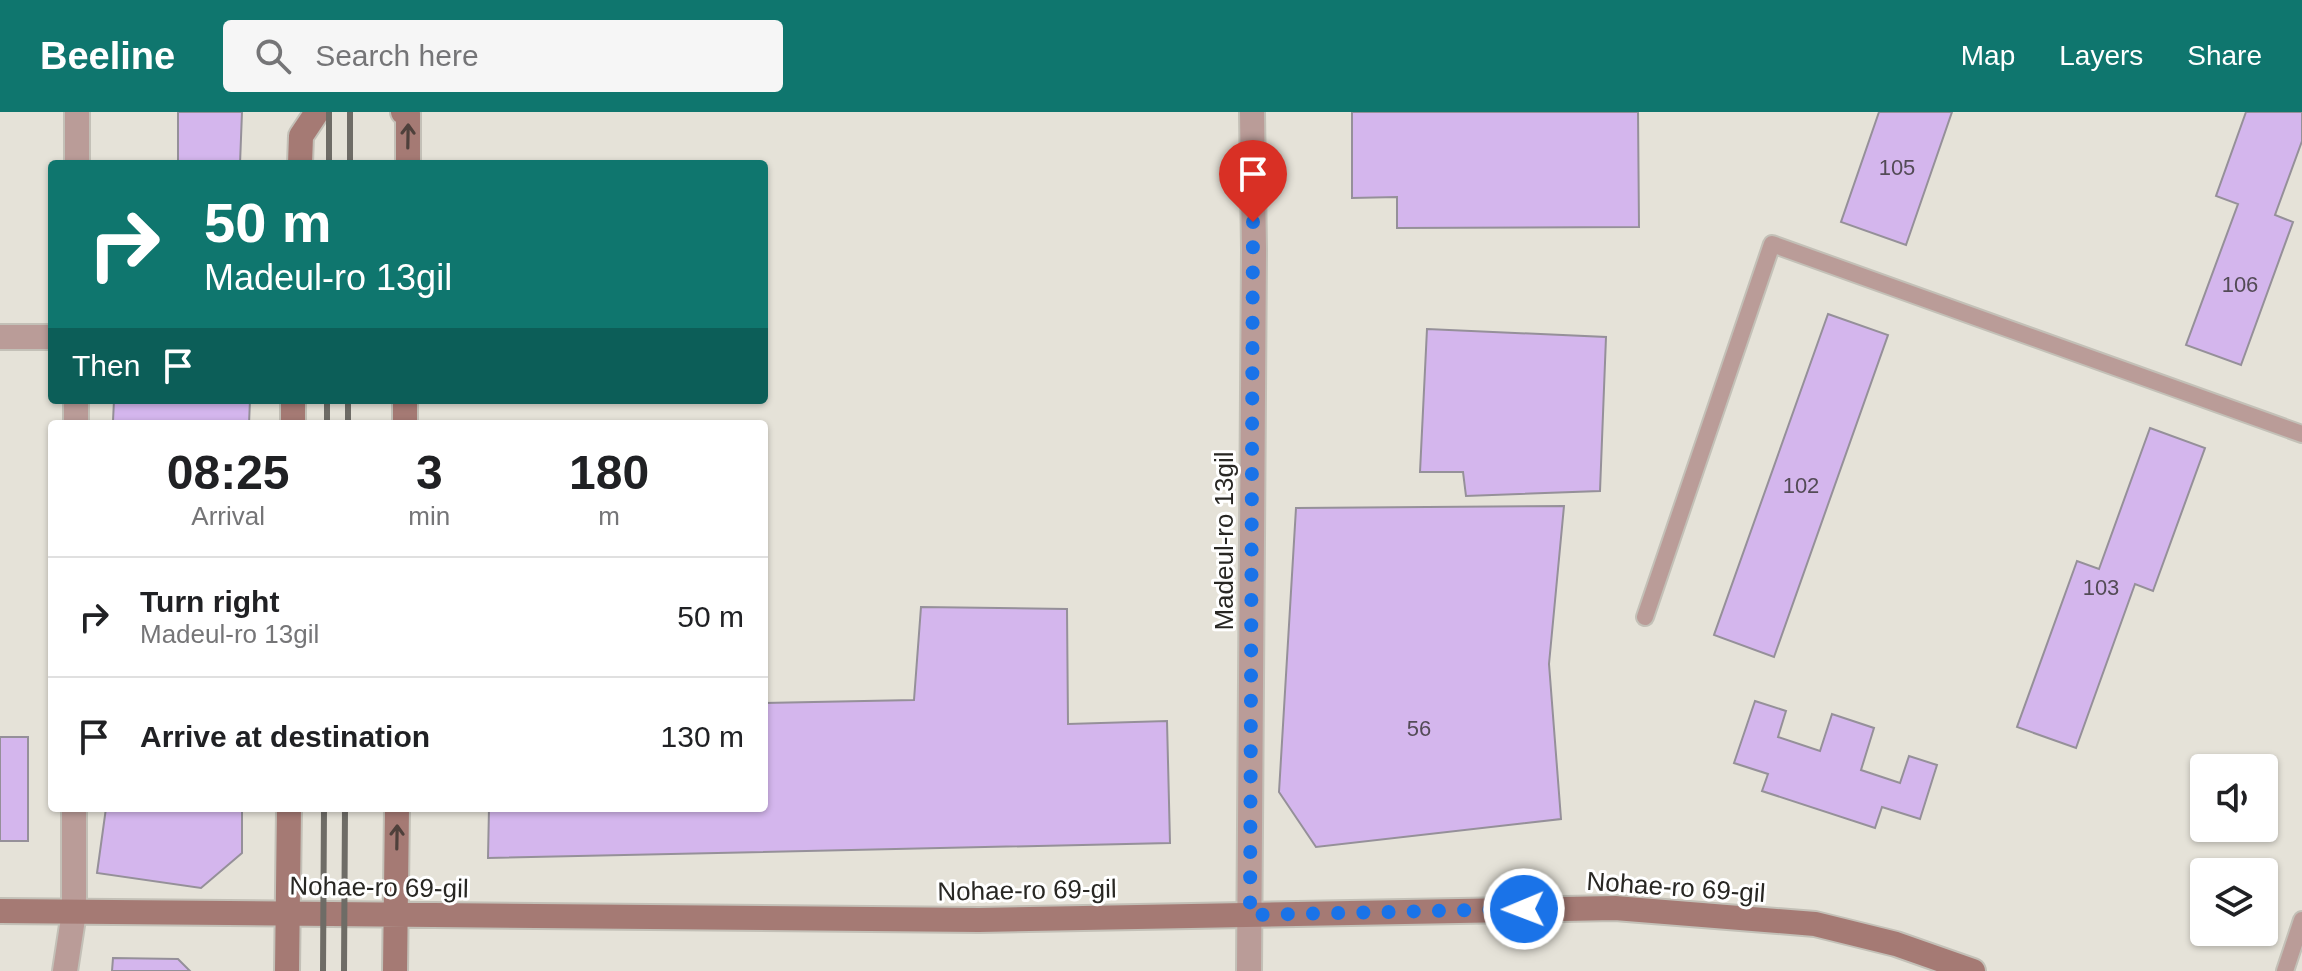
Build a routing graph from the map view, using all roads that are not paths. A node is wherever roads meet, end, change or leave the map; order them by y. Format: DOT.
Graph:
graph roads {
  1 [pos="77,112"];
  2 [pos="317,112"];
  3 [pos="403,112"];
  4 [pos="1252,112"];
  5 [pos="77,160"];
  6 [pos="300,160"];
  7 [pos="408,160"];
  8 [pos="0,337"];
  9 [pos="48,337"];
  10 [pos="2302,434"];
  11 [pos="1645,617"];
  12 [pos="74,812"];
  13 [pos="289,812"];
  14 [pos="397,812"];
  15 [pos="0,911"];
  16 [pos="74,912"];
  17 [pos="287,914"];
  18 [pos="395,915"];
  19 [pos="1250,915"];
  20 [pos="2302,920"];
  21 [pos="65,971"];
  22 [pos="287,971"];
  23 [pos="395,971"];
  24 [pos="1249,971"];
  25 [pos="1973,971"];
  26 [pos="2285,971"];
  1 -- 5 [label="street"];
  2 -- 6 [label="main road"];
  7 -- 3 [label="main road, one-way"];
  4 -- 19 [label="street, Madeul-ro 13gil"];
  8 -- 9 [label="street"];
  10 -- 11 [label="lane"];
  12 -- 16 [label="street"];
  13 -- 17 [label="main road"];
  18 -- 14 [label="main road, one-way"];
  15 -- 16 [label="main road, Nohae-ro 69-gil"];
  16 -- 17 [label="main road, Nohae-ro 69-gil"];
  16 -- 21 [label="street"];
  17 -- 18 [label="main road, Nohae-ro 69-gil"];
  17 -- 22 [label="main road"];
  18 -- 19 [label="main road, Nohae-ro 69-gil"];
  18 -- 23 [label="main road"];
  19 -- 24 [label="street, Madeul-ro 13gil"];
  19 -- 25 [label="main road, Nohae-ro 69-gil"];
  20 -- 26 [label="lane"];
}
